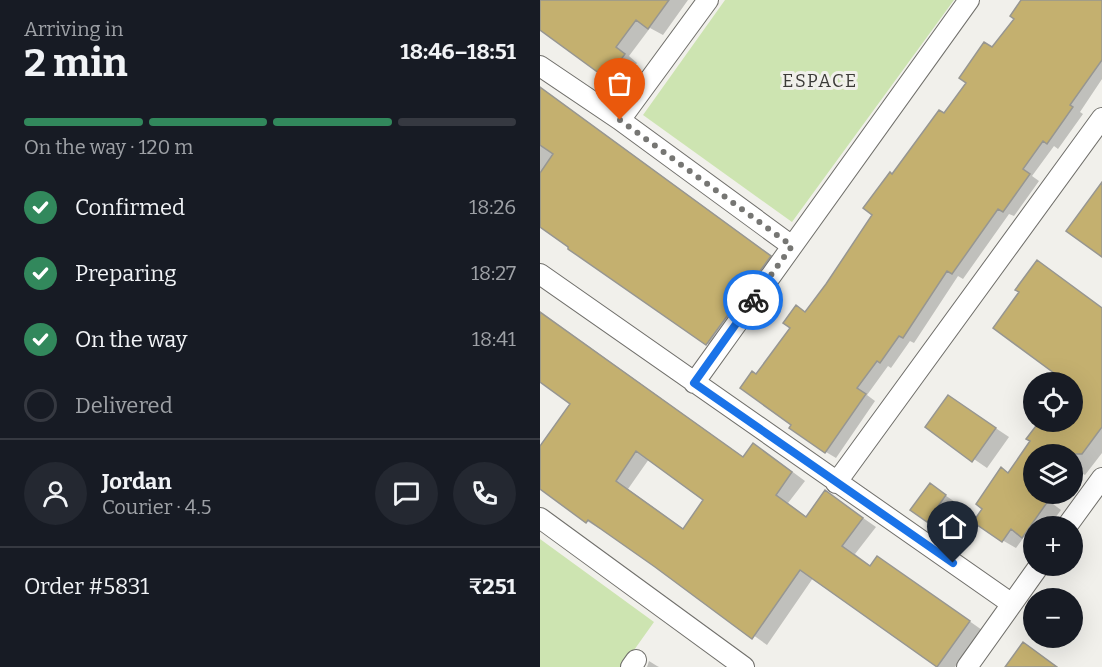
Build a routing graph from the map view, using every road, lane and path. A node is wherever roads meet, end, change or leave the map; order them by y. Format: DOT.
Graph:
graph roads {
  1 [pos="708,0"];
  2 [pos="969,0"];
  3 [pos="540,66"];
  4 [pos="1102,118"];
  5 [pos="620,120"];
  6 [pos="792,246"];
  7 [pos="540,274"];
  8 [pos="694,383"];
  9 [pos="1102,478"];
  10 [pos="836,483"];
  11 [pos="1074,516"];
  12 [pos="540,518"];
  13 [pos="1032,576"];
  14 [pos="1012,604"];
  15 [pos="719,660"];
  16 [pos="744,667"];
  17 [pos="967,667"];
  1 -- 5 [label="street"];
  2 -- 6 [label="street"];
  3 -- 5 [label="street"];
  4 -- 10 [label="street"];
  5 -- 6 [label="street"];
  6 -- 8 [label="street"];
  7 -- 8 [label="street"];
  8 -- 10 [label="street"];
  9 -- 11 [label="street"];
  10 -- 14 [label="street"];
  12 -- 15 [label="street"];
  13 -- 14 [label="street"];
  14 -- 17 [label="street"];
  15 -- 16 [label="street"];
}
